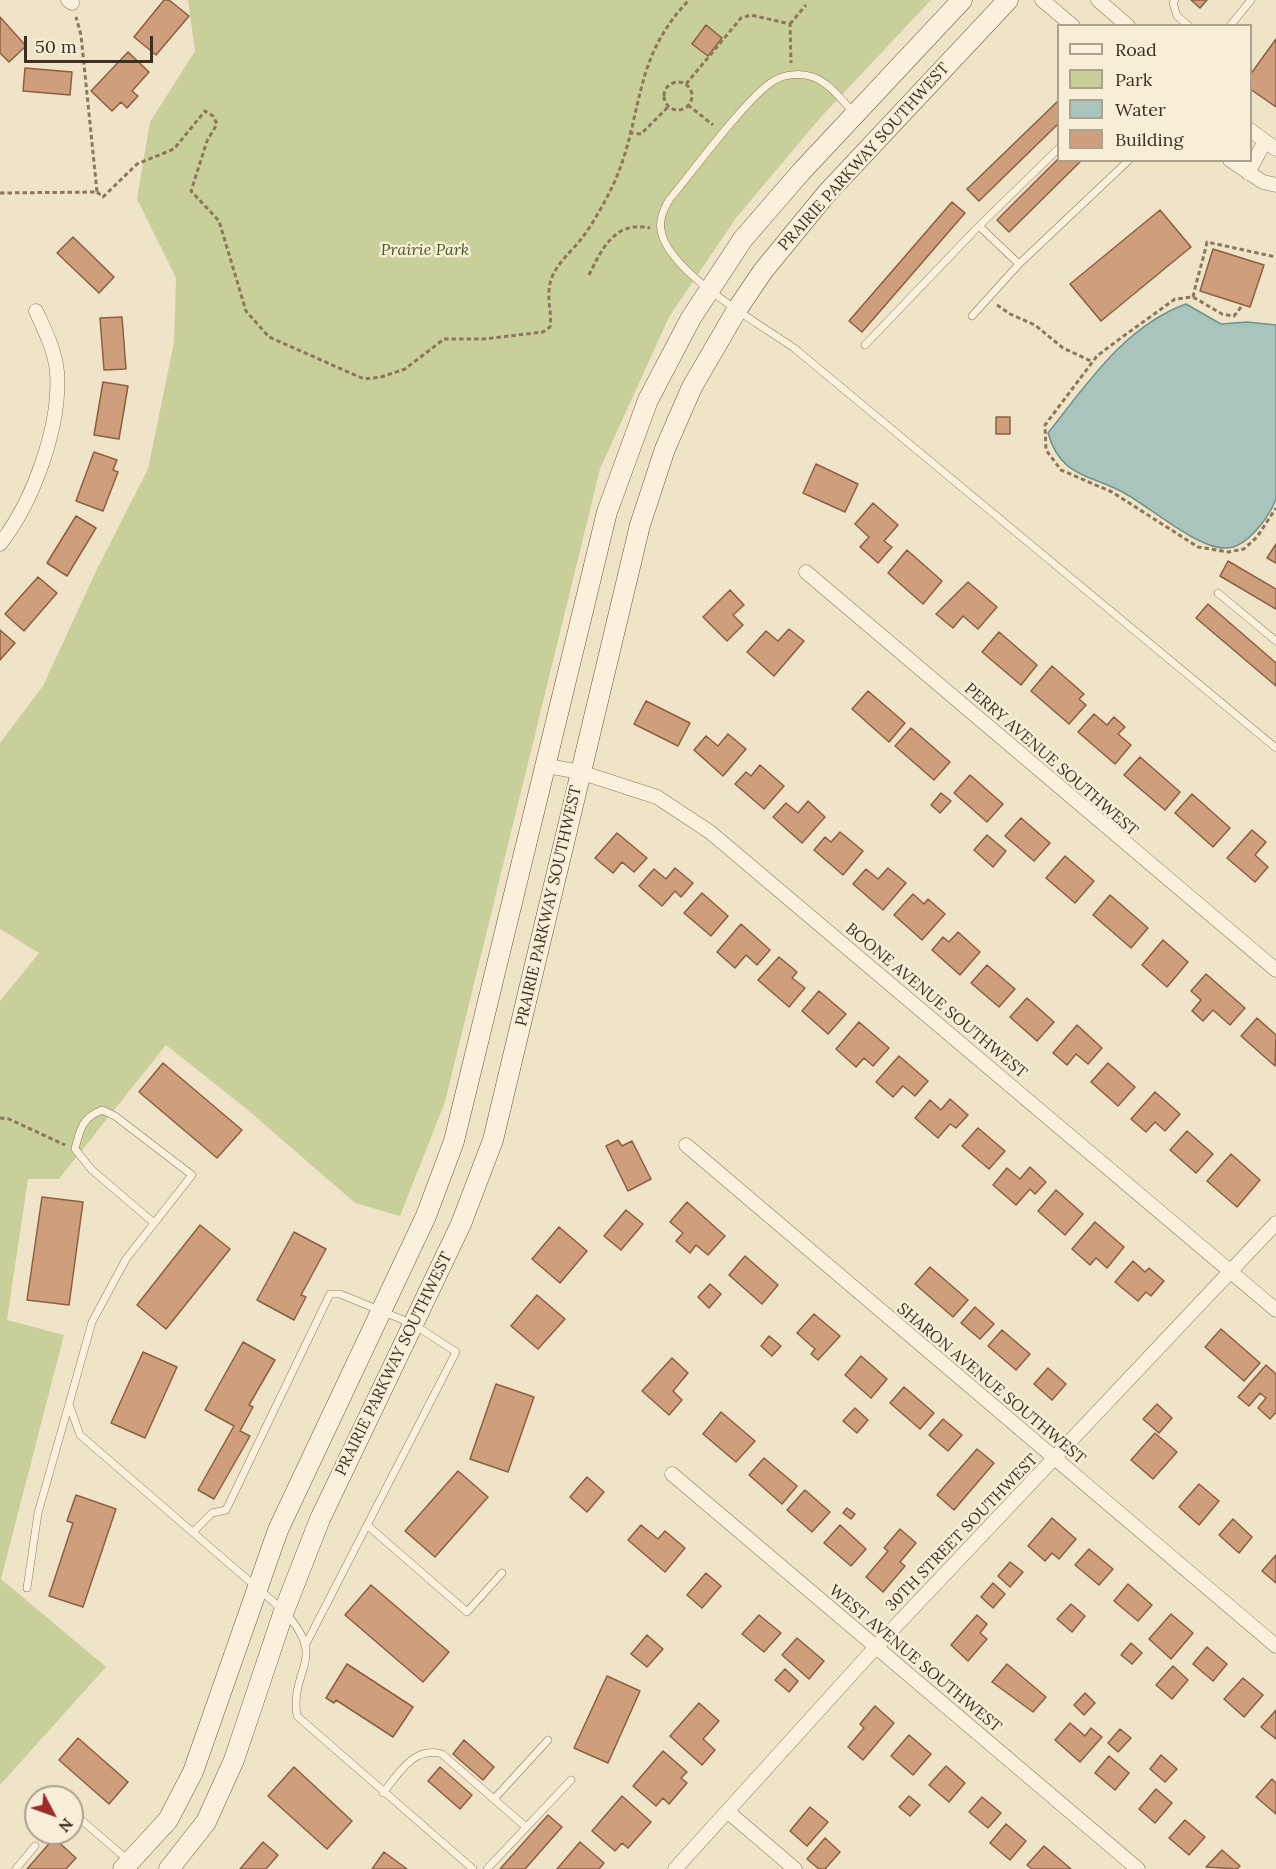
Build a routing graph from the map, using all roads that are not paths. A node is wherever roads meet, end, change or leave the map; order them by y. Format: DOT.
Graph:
graph roads {
  1 [pos="962,0"];
  2 [pos="1008,0"];
  3 [pos="1042,0"];
  4 [pos="1098,0"];
  5 [pos="1175,0"];
  6 [pos="1251,0"];
  7 [pos="1070,24"];
  8 [pos="1126,24"];
  9 [pos="1187,24"];
  10 [pos="1232,24"];
  11 [pos="855,114"];
  12 [pos="1252,131"];
  13 [pos="1270,145"];
  14 [pos="1057,151"];
  15 [pos="1127,162"];
  16 [pos="1233,162"];
  17 [pos="1248,173"];
  18 [pos="1276,185"];
  19 [pos="979,226"];
  20 [pos="1019,264"];
  21 [pos="710,290"];
  22 [pos="738,308"];
  23 [pos="36,311"];
  24 [pos="972,316"];
  25 [pos="865,345"];
  26 [pos="0,544"];
  27 [pos="806,572"];
  28 [pos="1218,593"];
  29 [pos="1276,641"];
  30 [pos="1276,748"];
  31 [pos="547,766"];
  32 [pos="580,772"];
  33 [pos="1276,970"];
  34 [pos="686,1146"];
  35 [pos="154,1223"];
  36 [pos="1276,1223"];
  37 [pos="1231,1272"];
  38 [pos="382,1309"];
  39 [pos="1276,1310"];
  40 [pos="413,1324"];
  41 [pos="69,1404"];
  42 [pos="1055,1460"];
  43 [pos="672,1474"];
  44 [pos="367,1525"];
  45 [pos="193,1532"];
  46 [pos="502,1573"];
  47 [pos="27,1588"];
  48 [pos="257,1588"];
  49 [pos="284,1611"];
  50 [pos="305,1646"];
  51 [pos="1276,1646"];
  52 [pos="875,1648"];
  53 [pos="548,1740"];
  54 [pos="571,1780"];
  55 [pos="383,1793"];
  56 [pos="494,1798"];
  57 [pos="727,1811"];
  58 [pos="84,1824"];
  59 [pos="526,1827"];
  60 [pos="35,1846"];
  61 [pos="126,1865"];
  62 [pos="16,1869"];
  63 [pos="169,1869"];
  64 [pos="473,1869"];
  65 [pos="487,1869"];
  66 [pos="675,1869"];
  67 [pos="795,1869"];
  68 [pos="1138,1869"];
  1 -- 11 [label="street, PRAIRIE PARKWAY SOUTHWEST"];
  2 -- 22 [label="street, PRAIRIE PARKWAY SOUTHWEST"];
  3 -- 7 [label="street"];
  4 -- 8 [label="street"];
  5 -- 9 [label="lane"];
  6 -- 10 [label="lane"];
  11 -- 21 [label="street, PRAIRIE PARKWAY SOUTHWEST"];
  11 -- 21 [label="lane"];
  12 -- 13 [label="street"];
  13 -- 17 [label="street"];
  14 -- 19 [label="lane"];
  15 -- 20 [label="lane"];
  16 -- 17 [label="street"];
  17 -- 18 [label="street"];
  19 -- 20 [label="lane"];
  19 -- 25 [label="lane"];
  20 -- 24 [label="lane"];
  21 -- 22 [label="lane"];
  21 -- 31 [label="street, PRAIRIE PARKWAY SOUTHWEST"];
  22 -- 30 [label="lane"];
  22 -- 32 [label="street, PRAIRIE PARKWAY SOUTHWEST"];
  23 -- 26 [label="street"];
  27 -- 33 [label="street, PERRY AVENUE SOUTHWEST"];
  28 -- 29 [label="lane"];
  31 -- 32 [label="street, BOONE AVENUE SOUTHWEST"];
  31 -- 38 [label="street, PRAIRIE PARKWAY SOUTHWEST"];
  32 -- 37 [label="street, BOONE AVENUE SOUTHWEST"];
  32 -- 40 [label="street, PRAIRIE PARKWAY SOUTHWEST"];
  34 -- 42 [label="street, SHARON AVENUE SOUTHWEST"];
  35 -- 35 [label="lane"];
  35 -- 41 [label="lane"];
  36 -- 37 [label="street, 30TH STREET SOUTHWEST"];
  37 -- 39 [label="street, BOONE AVENUE SOUTHWEST"];
  37 -- 42 [label="street, 30TH STREET SOUTHWEST"];
  38 -- 40 [label="lane"];
  38 -- 45 [label="lane"];
  38 -- 48 [label="street, PRAIRIE PARKWAY SOUTHWEST"];
  40 -- 44 [label="lane"];
  40 -- 49 [label="street, PRAIRIE PARKWAY SOUTHWEST"];
  41 -- 45 [label="lane"];
  41 -- 47 [label="lane"];
  42 -- 51 [label="street, SHARON AVENUE SOUTHWEST"];
  42 -- 52 [label="street, 30TH STREET SOUTHWEST"];
  43 -- 52 [label="street, WEST AVENUE SOUTHWEST"];
  44 -- 46 [label="lane"];
  44 -- 50 [label="lane"];
  45 -- 48 [label="lane"];
  48 -- 49 [label="lane"];
  48 -- 61 [label="street, PRAIRIE PARKWAY SOUTHWEST"];
  49 -- 50 [label="lane"];
  49 -- 63 [label="street, PRAIRIE PARKWAY SOUTHWEST"];
  50 -- 55 [label="lane"];
  52 -- 57 [label="street, 30TH STREET SOUTHWEST"];
  52 -- 68 [label="street, WEST AVENUE SOUTHWEST"];
  53 -- 56 [label="lane"];
  54 -- 59 [label="lane"];
  55 -- 56 [label="lane"];
  55 -- 64 [label="lane"];
  56 -- 59 [label="lane"];
  57 -- 66 [label="street, 30TH STREET SOUTHWEST"];
  57 -- 67 [label="street"];
  58 -- 61 [label="lane"];
  59 -- 65 [label="lane"];
  60 -- 62 [label="lane"];
}
